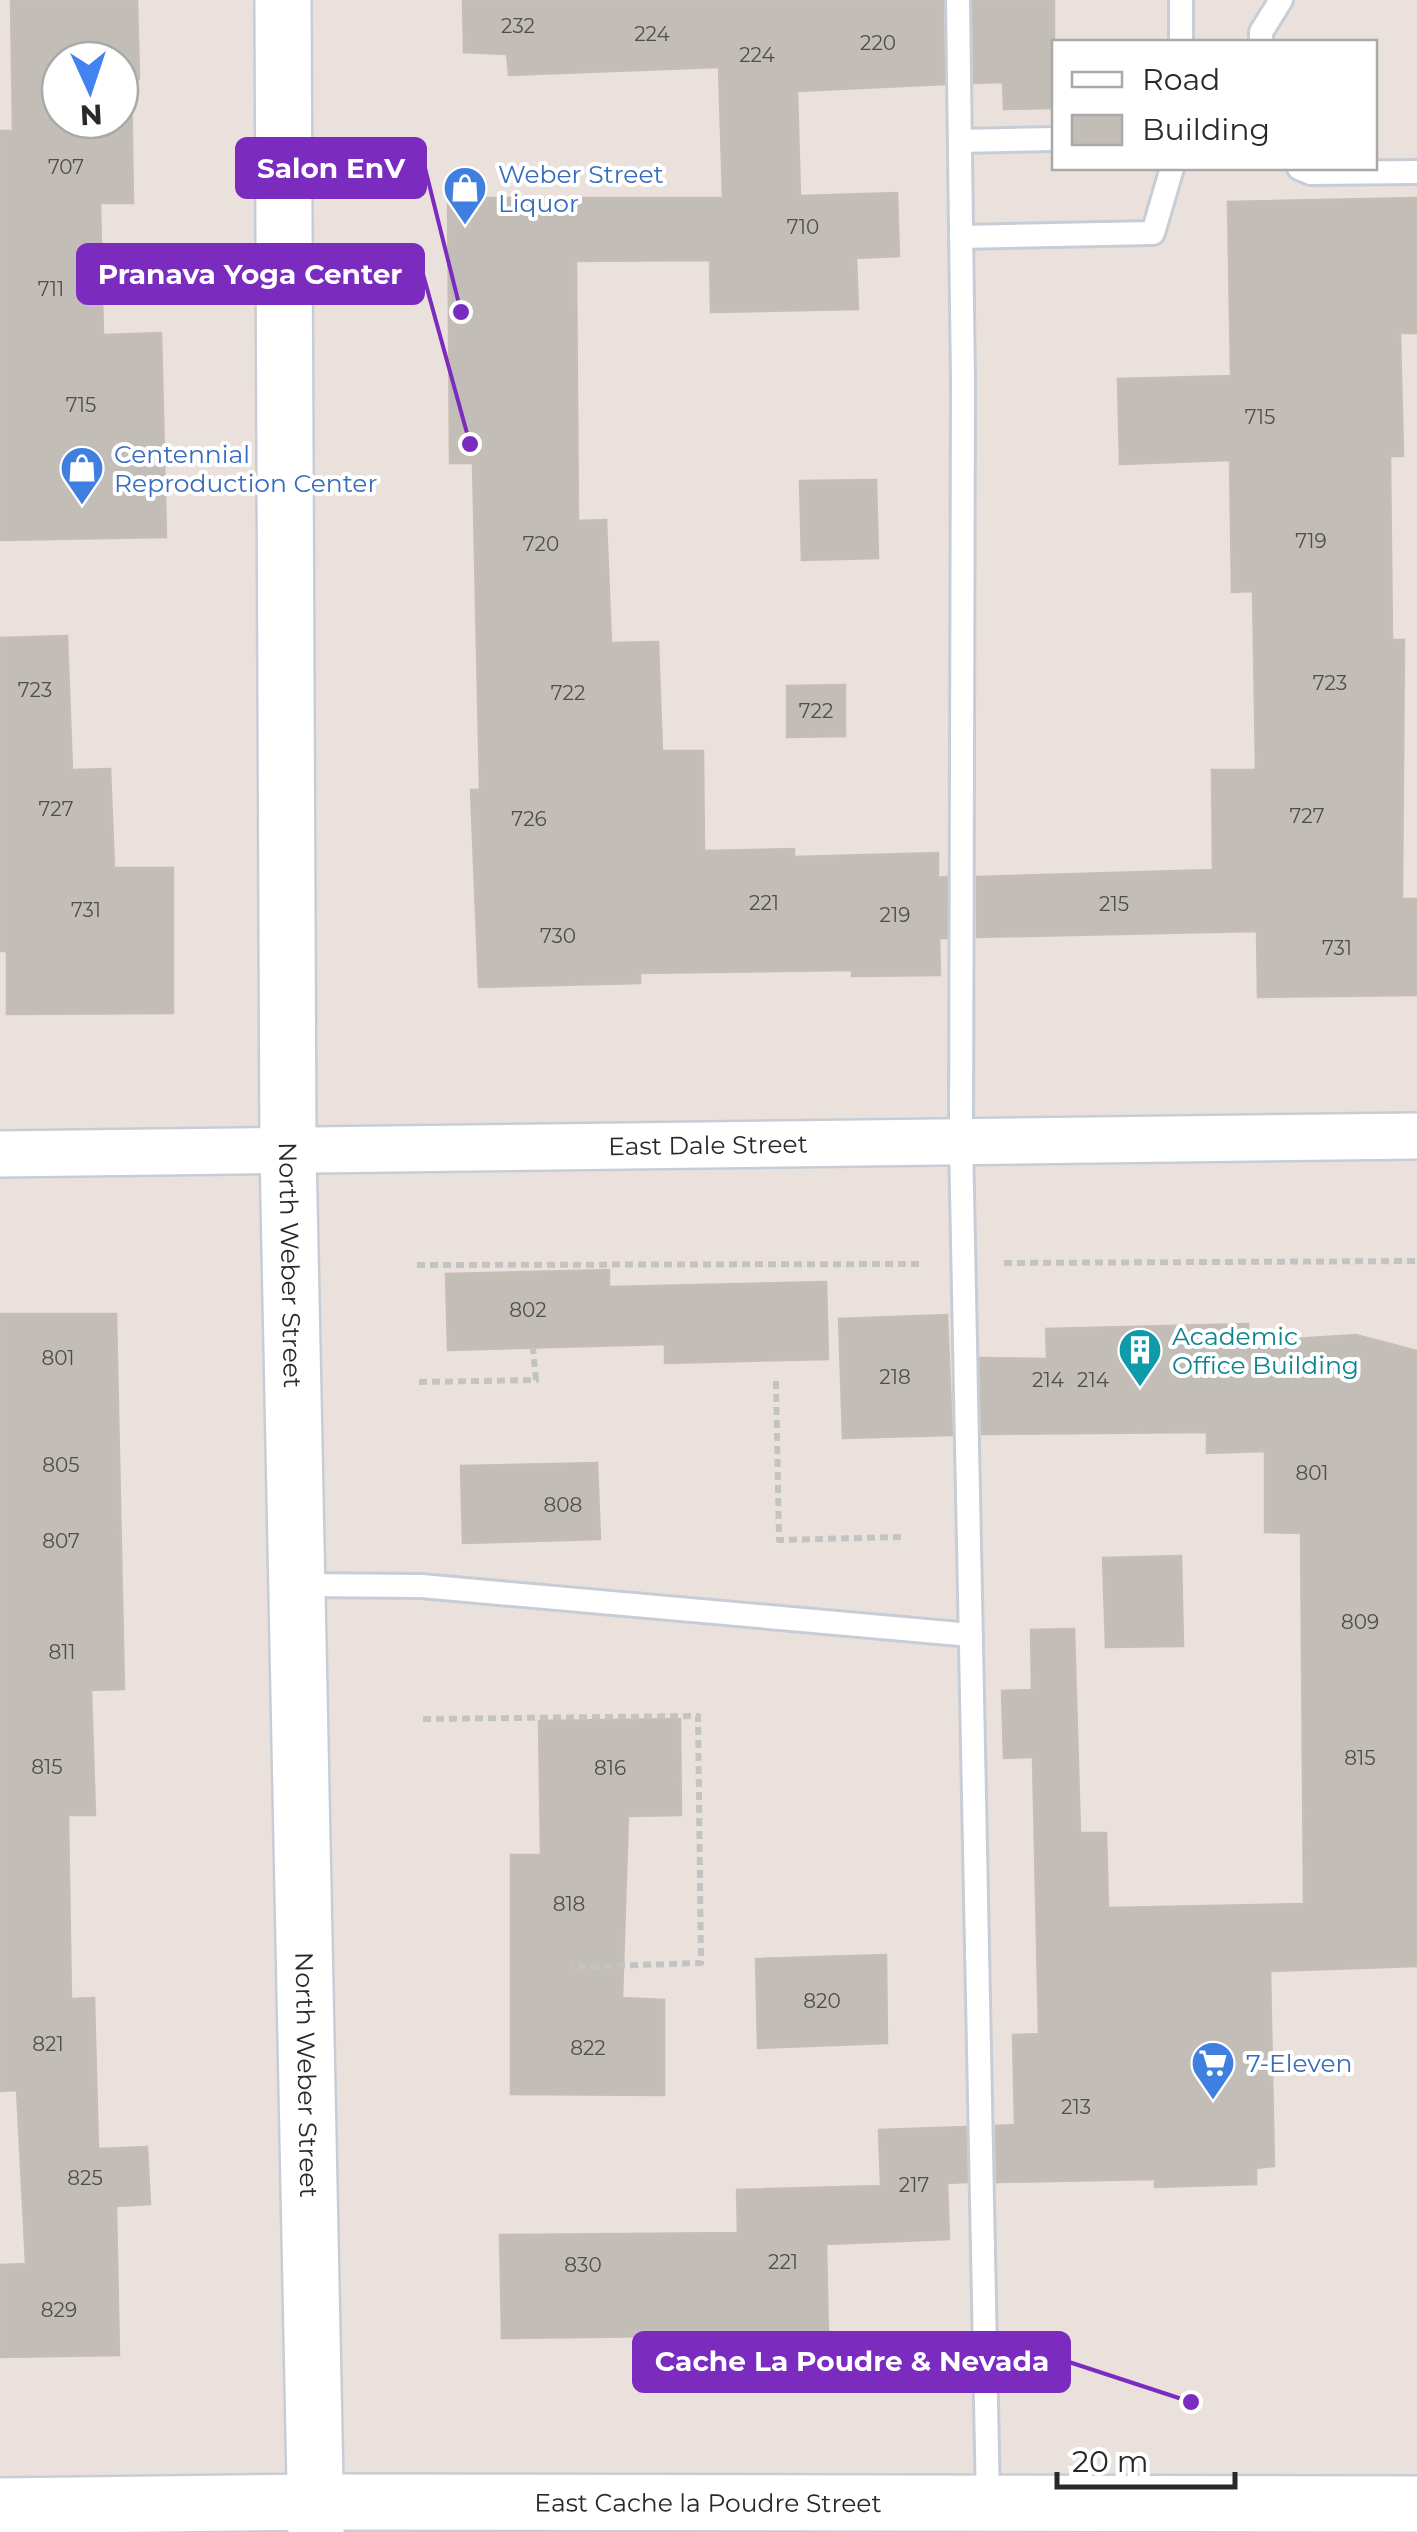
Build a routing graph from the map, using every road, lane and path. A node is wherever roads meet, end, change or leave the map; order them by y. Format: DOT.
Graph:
graph roads {
  1 [pos="283,0"];
  2 [pos="958,0"];
  3 [pos="1181,0"];
  4 [pos="1281,0"];
  5 [pos="1181,40"];
  6 [pos="1261,40"];
  7 [pos="1052,139"];
  8 [pos="960,141"];
  9 [pos="1171,170"];
  10 [pos="1305,170"];
  11 [pos="1417,172"];
  12 [pos="962,237"];
  13 [pos="1417,1136"];
  14 [pos="961,1141"];
  15 [pos="288,1150"];
  16 [pos="0,1154"];
  17 [pos="533,1348"];
  18 [pos="776,1380"];
  19 [pos="419,1382"];
  20 [pos="903,1537"];
  21 [pos="298,1585"];
  22 [pos="971,1635"];
  23 [pos="422,1718"];
  24 [pos="570,1967"];
  25 [pos="988,2503"];
  26 [pos="1417,2504"];
  27 [pos="0,2506"];
  28 [pos="316,2517"];
  1 -- 15 [label="street, North Weber Street"];
  2 -- 8 [label="lane"];
  3 -- 5 [label="lane"];
  4 -- 6 [label="lane"];
  7 -- 8 [label="lane"];
  8 -- 12 [label="lane"];
  9 -- 12 [label="lane"];
  10 -- 11 [label="lane"];
  12 -- 14 [label="lane"];
  13 -- 14 [label="street, East Dale Street"];
  14 -- 15 [label="street, East Dale Street"];
  14 -- 22 [label="lane"];
  15 -- 16 [label="street, East Dale Street"];
  15 -- 21 [label="street, North Weber Street"];
  17 -- 19 [label="path"];
  18 -- 20 [label="path"];
  21 -- 22 [label="lane"];
  21 -- 28 [label="street, North Weber Street"];
  22 -- 25 [label="lane"];
  23 -- 24 [label="path"];
  25 -- 26 [label="street, East Cache la Poudre Street"];
  25 -- 28 [label="street, East Cache la Poudre Street"];
  27 -- 28 [label="street, East Cache la Poudre Street"];
}
